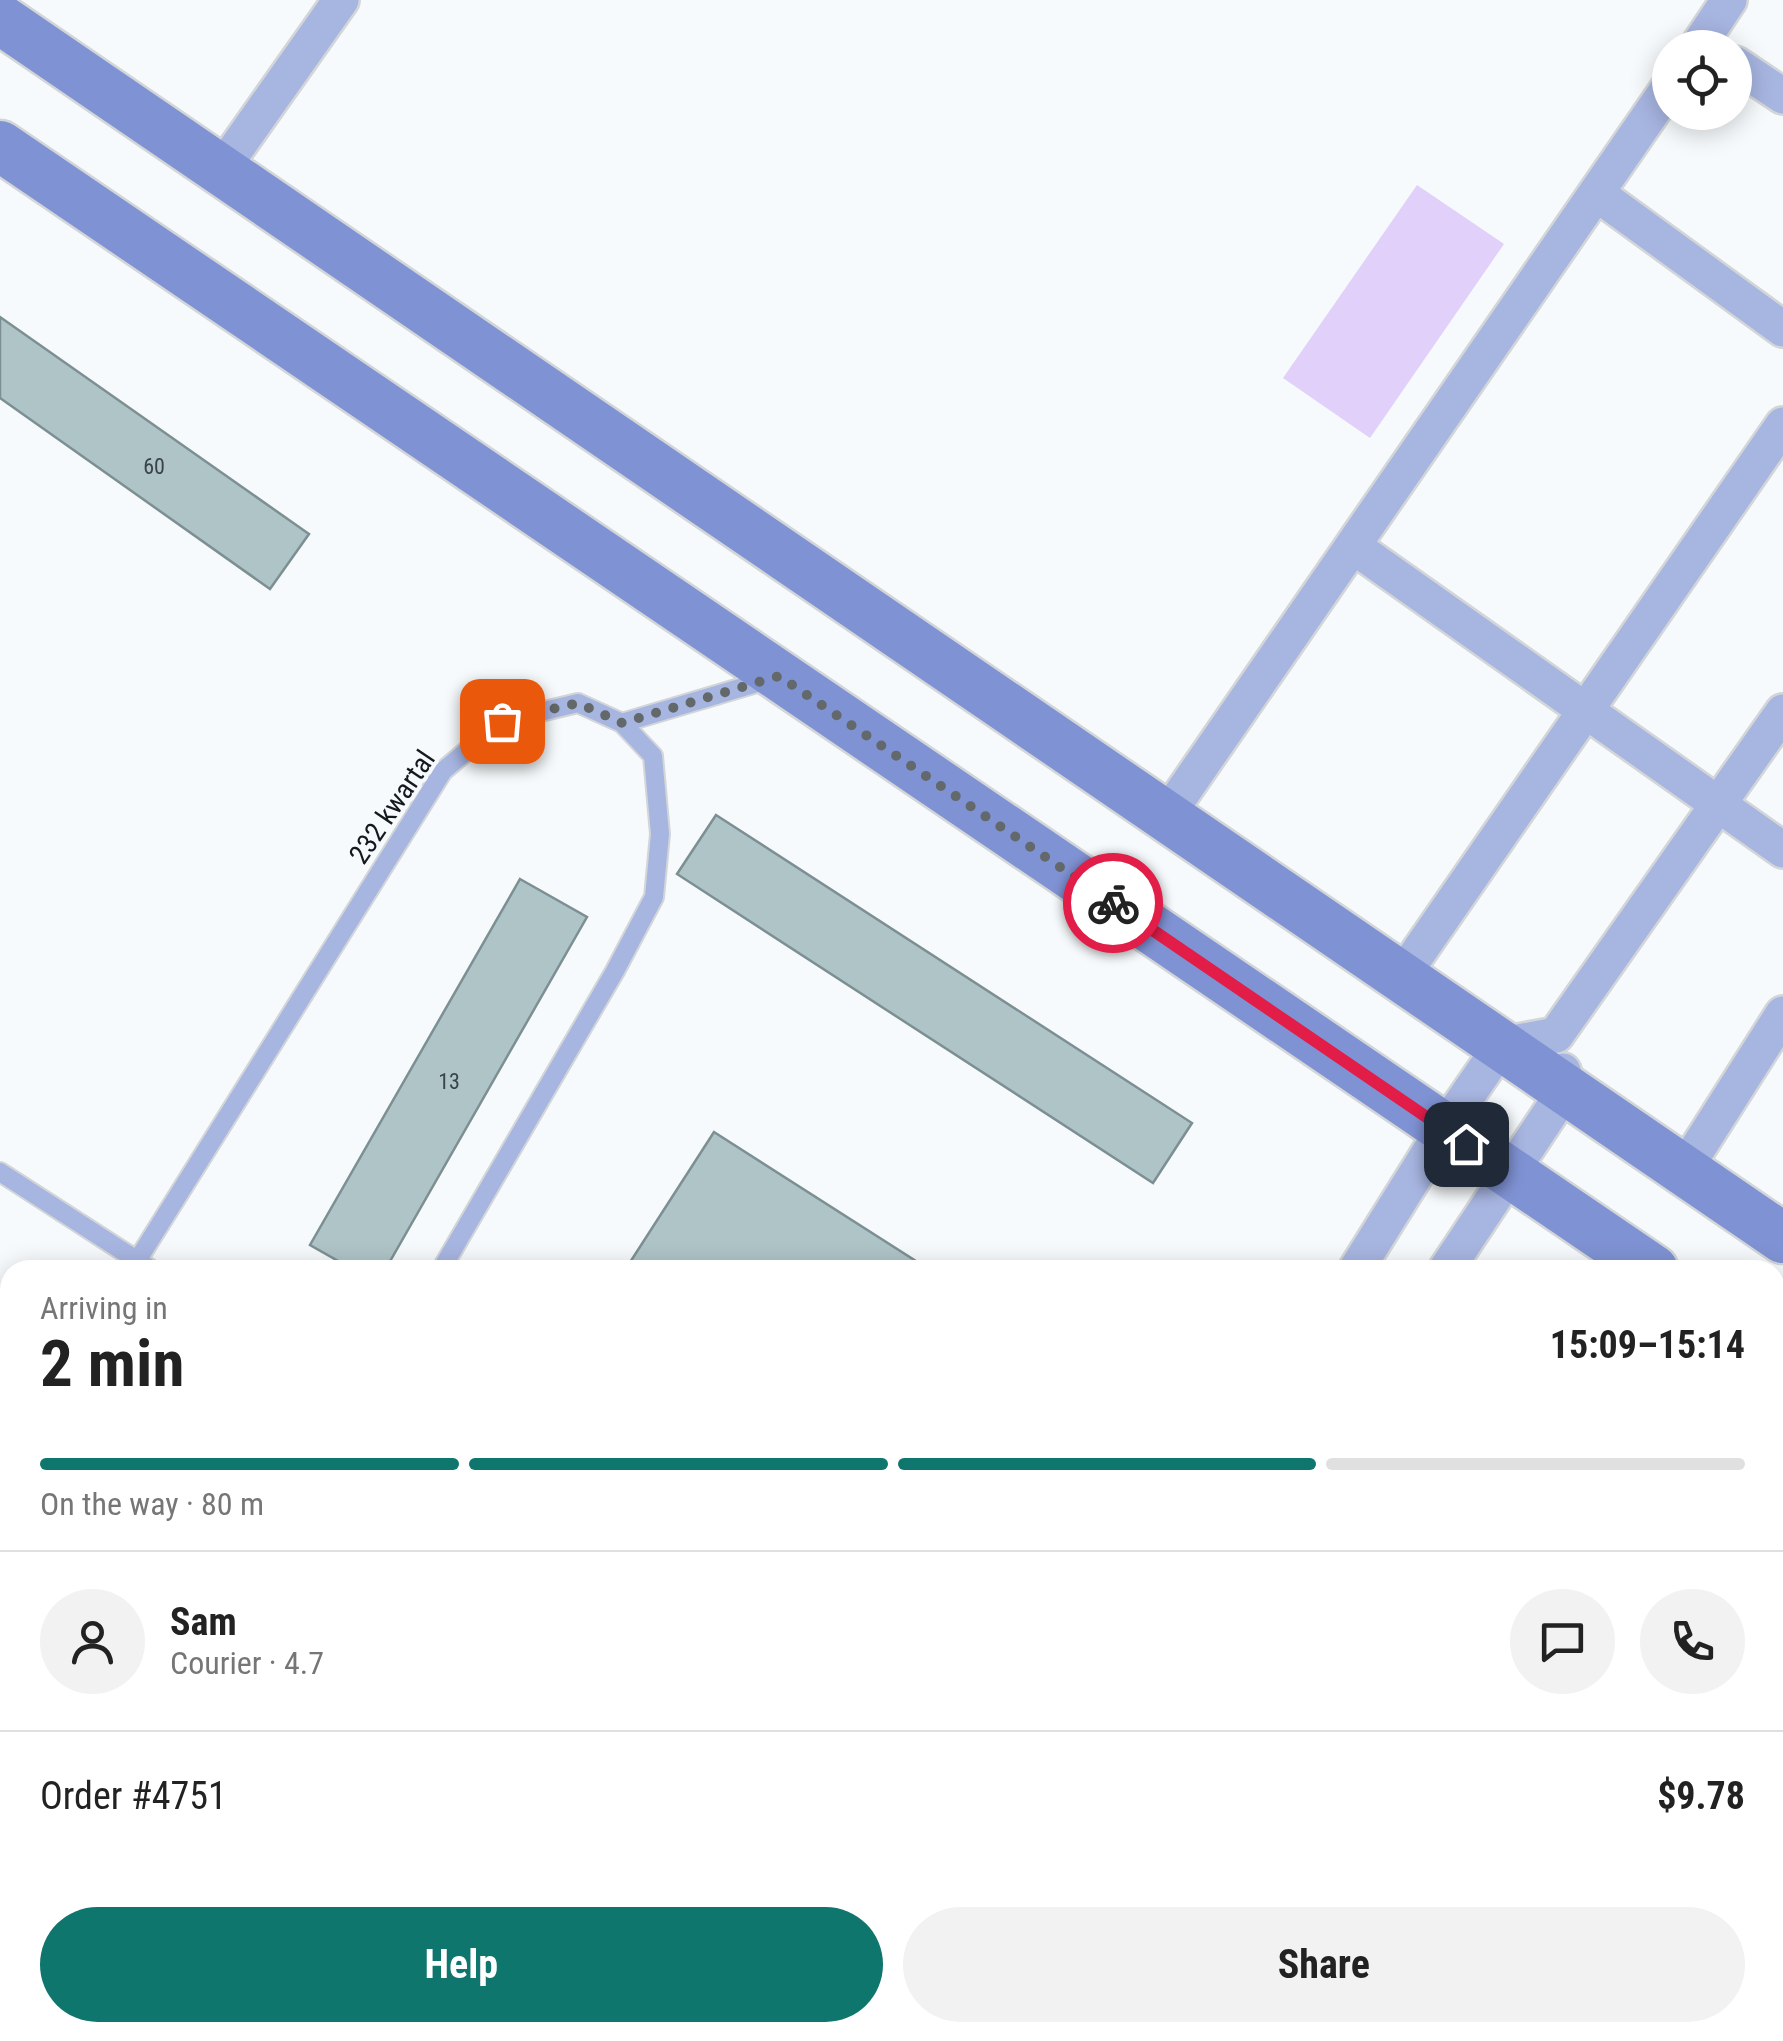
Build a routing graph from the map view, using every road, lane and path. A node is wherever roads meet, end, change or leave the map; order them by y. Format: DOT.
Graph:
graph roads {
  1 [pos="340,0"];
  2 [pos="1730,0"];
  3 [pos="0,19"];
  4 [pos="1712,30"];
  5 [pos="1752,75"];
  6 [pos="1783,96"];
  7 [pos="1652,112"];
  8 [pos="0,146"];
  9 [pos="221,170"];
  10 [pos="1596,193"];
  11 [pos="1783,329"];
  12 [pos="1783,425"];
  13 [pos="1352,546"];
  14 [pos="779,676"];
  15 [pos="1586,712"];
  16 [pos="1783,712"];
  17 [pos="622,723"];
  18 [pos="1718,805"];
  19 [pos="1167,815"];
  20 [pos="1783,850"];
  21 [pos="1402,976"];
  22 [pos="1783,1014"];
  23 [pos="1556,1035"];
  24 [pos="1502,1045"];
  25 [pos="1566,1089"];
  26 [pos="1444,1128"];
  27 [pos="1684,1170"];
  28 [pos="0,1172"];
  29 [pos="1510,1174"];
  30 [pos="1783,1238"];
  31 [pos="136,1260"];
  32 [pos="147,1260"];
  33 [pos="447,1260"];
  34 [pos="1362,1260"];
  35 [pos="1453,1260"];
  36 [pos="1638,1260"];
  1 -- 9 [label="street"];
  2 -- 4 [label="street"];
  3 -- 9 [label="main road"];
  5 -- 6 [label="street"];
  7 -- 10 [label="street"];
  8 -- 14 [label="main road"];
  9 -- 19 [label="main road"];
  10 -- 11 [label="street"];
  10 -- 13 [label="street"];
  12 -- 15 [label="street"];
  13 -- 15 [label="street"];
  13 -- 19 [label="street"];
  14 -- 17 [label="lane"];
  14 -- 26 [label="main road"];
  15 -- 18 [label="street"];
  15 -- 21 [label="street"];
  16 -- 18 [label="street"];
  17 -- 32 [label="lane, 232 kwartal"];
  17 -- 33 [label="lane, 232 kwartal"];
  18 -- 20 [label="street"];
  18 -- 23 [label="street"];
  19 -- 21 [label="main road"];
  21 -- 24 [label="main road"];
  22 -- 27 [label="street"];
  23 -- 24 [label="street"];
  23 -- 25 [label="street"];
  24 -- 25 [label="main road"];
  24 -- 26 [label="street"];
  25 -- 27 [label="main road"];
  25 -- 29 [label="street"];
  26 -- 29 [label="main road"];
  26 -- 34 [label="street"];
  27 -- 30 [label="main road"];
  28 -- 31 [label="lane, 232 kwartal"];
  29 -- 35 [label="street"];
  29 -- 36 [label="main road"];
}
